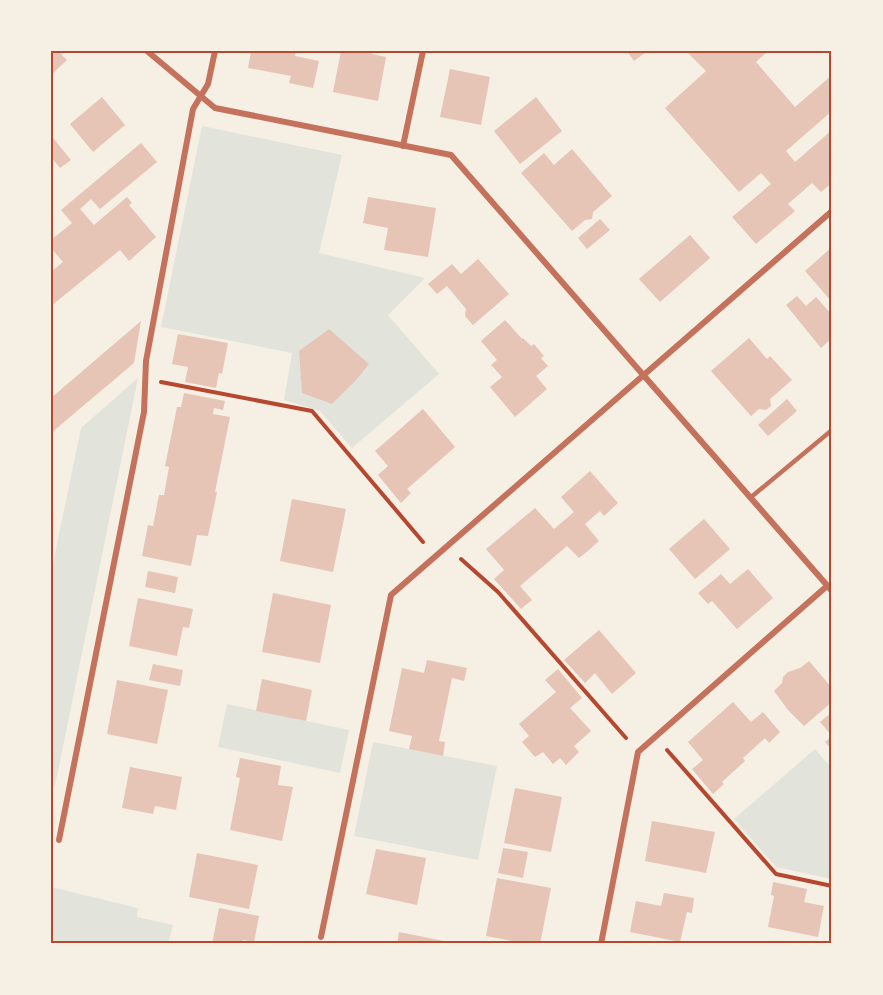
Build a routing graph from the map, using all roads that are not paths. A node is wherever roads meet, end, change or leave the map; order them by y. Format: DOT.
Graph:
graph roads {
  1 [pos="147,51"];
  2 [pos="215,51"];
  3 [pos="423,51"];
  4 [pos="201,97"];
  5 [pos="403,146"];
  6 [pos="832,211"];
  7 [pos="644,377"];
  8 [pos="832,430"];
  9 [pos="750,498"];
  10 [pos="827,585"];
  11 [pos="832,591"];
  12 [pos="59,840"];
  13 [pos="321,936"];
  14 [pos="601,944"];
  1 -- 4 [label="street"];
  2 -- 4 [label="street"];
  3 -- 5 [label="street"];
  4 -- 5 [label="street"];
  4 -- 12 [label="street"];
  5 -- 7 [label="street"];
  6 -- 7 [label="street"];
  7 -- 9 [label="street"];
  7 -- 13 [label="street"];
  8 -- 9 [label="lane"];
  9 -- 10 [label="street"];
  10 -- 11 [label="street"];
  10 -- 14 [label="street"];
}
